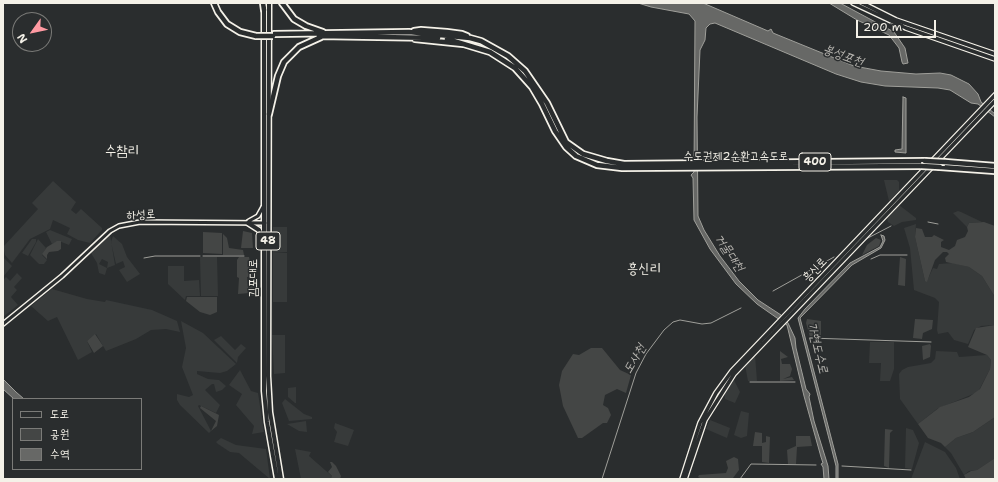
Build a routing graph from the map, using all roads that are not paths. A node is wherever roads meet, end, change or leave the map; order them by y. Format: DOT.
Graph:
graph roads {
  1 [pos="214,3"];
  2 [pos="217,3"];
  3 [pos="263,3"];
  4 [pos="269,3"];
  5 [pos="282,3"];
  6 [pos="853,3"];
  7 [pos="862,3"];
  8 [pos="264,10"];
  9 [pos="256,34"];
  10 [pos="325,34"];
  11 [pos="408,34"];
  12 [pos="995,54"];
  13 [pos="995,59"];
  14 [pos="995,95"];
  15 [pos="995,101"];
  16 [pos="987,106"];
  17 [pos="981,113"];
  18 [pos="269,114"];
  19 [pos="685,165"];
  20 [pos="704,165"];
  21 [pos="995,166"];
  22 [pos="995,171"];
  23 [pos="264,205"];
  24 [pos="248,222"];
  25 [pos="266,222"];
  26 [pos="264,244"];
  27 [pos="787,315"];
  28 [pos="3,323"];
  29 [pos="277,479"];
  30 [pos="281,479"];
  31 [pos="684,479"];
  1 -- 9 [label="highway"];
  2 -- 9 [label="highway"];
  3 -- 8 [label="highway"];
  4 -- 18 [label="main road, 김포대로 / 48"];
  5 -- 10 [label="highway"];
  6 -- 13 [label="main road"];
  7 -- 12 [label="main road"];
  8 -- 23 [label="main road, 김포대로 / 48"];
  9 -- 10 [label="highway, bridge"];
  10 -- 11 [label="highway"];
  10 -- 18 [label="highway"];
  11 -- 19 [label="highway, 수도권제2순환고속도로 / 400"];
  11 -- 19 [label="highway, 수도권제2순환고속도로 / 400"];
  14 -- 16 [label="main road, 흥신로"];
  15 -- 16 [label="main road, 흥신로"];
  16 -- 17 [label="main road, 흥신로"];
  17 -- 27 [label="main road, 흥신로"];
  17 -- 27 [label="main road, 흥신로"];
  18 -- 25 [label="main road, 김포대로 / 48"];
  19 -- 20 [label="highway, 수도권제2순환고속도로 / 400"];
  20 -- 21 [label="highway, 수도권제2순환고속도로 / 400, bridge"];
  20 -- 22 [label="highway, 수도권제2순환고속도로 / 400, bridge"];
  23 -- 24 [label="street"];
  23 -- 25 [label="main road, 김포대로 / 48"];
  24 -- 25 [label="street, 하성로"];
  24 -- 26 [label="main road"];
  24 -- 28 [label="street, 하성로"];
  25 -- 26 [label="main road, 김포대로 / 48"];
  25 -- 30 [label="main road, 김포대로 / 48"];
  26 -- 29 [label="main road, 김포대로 / 48"];
  27 -- 31 [label="main road, 흥신로"];
}
